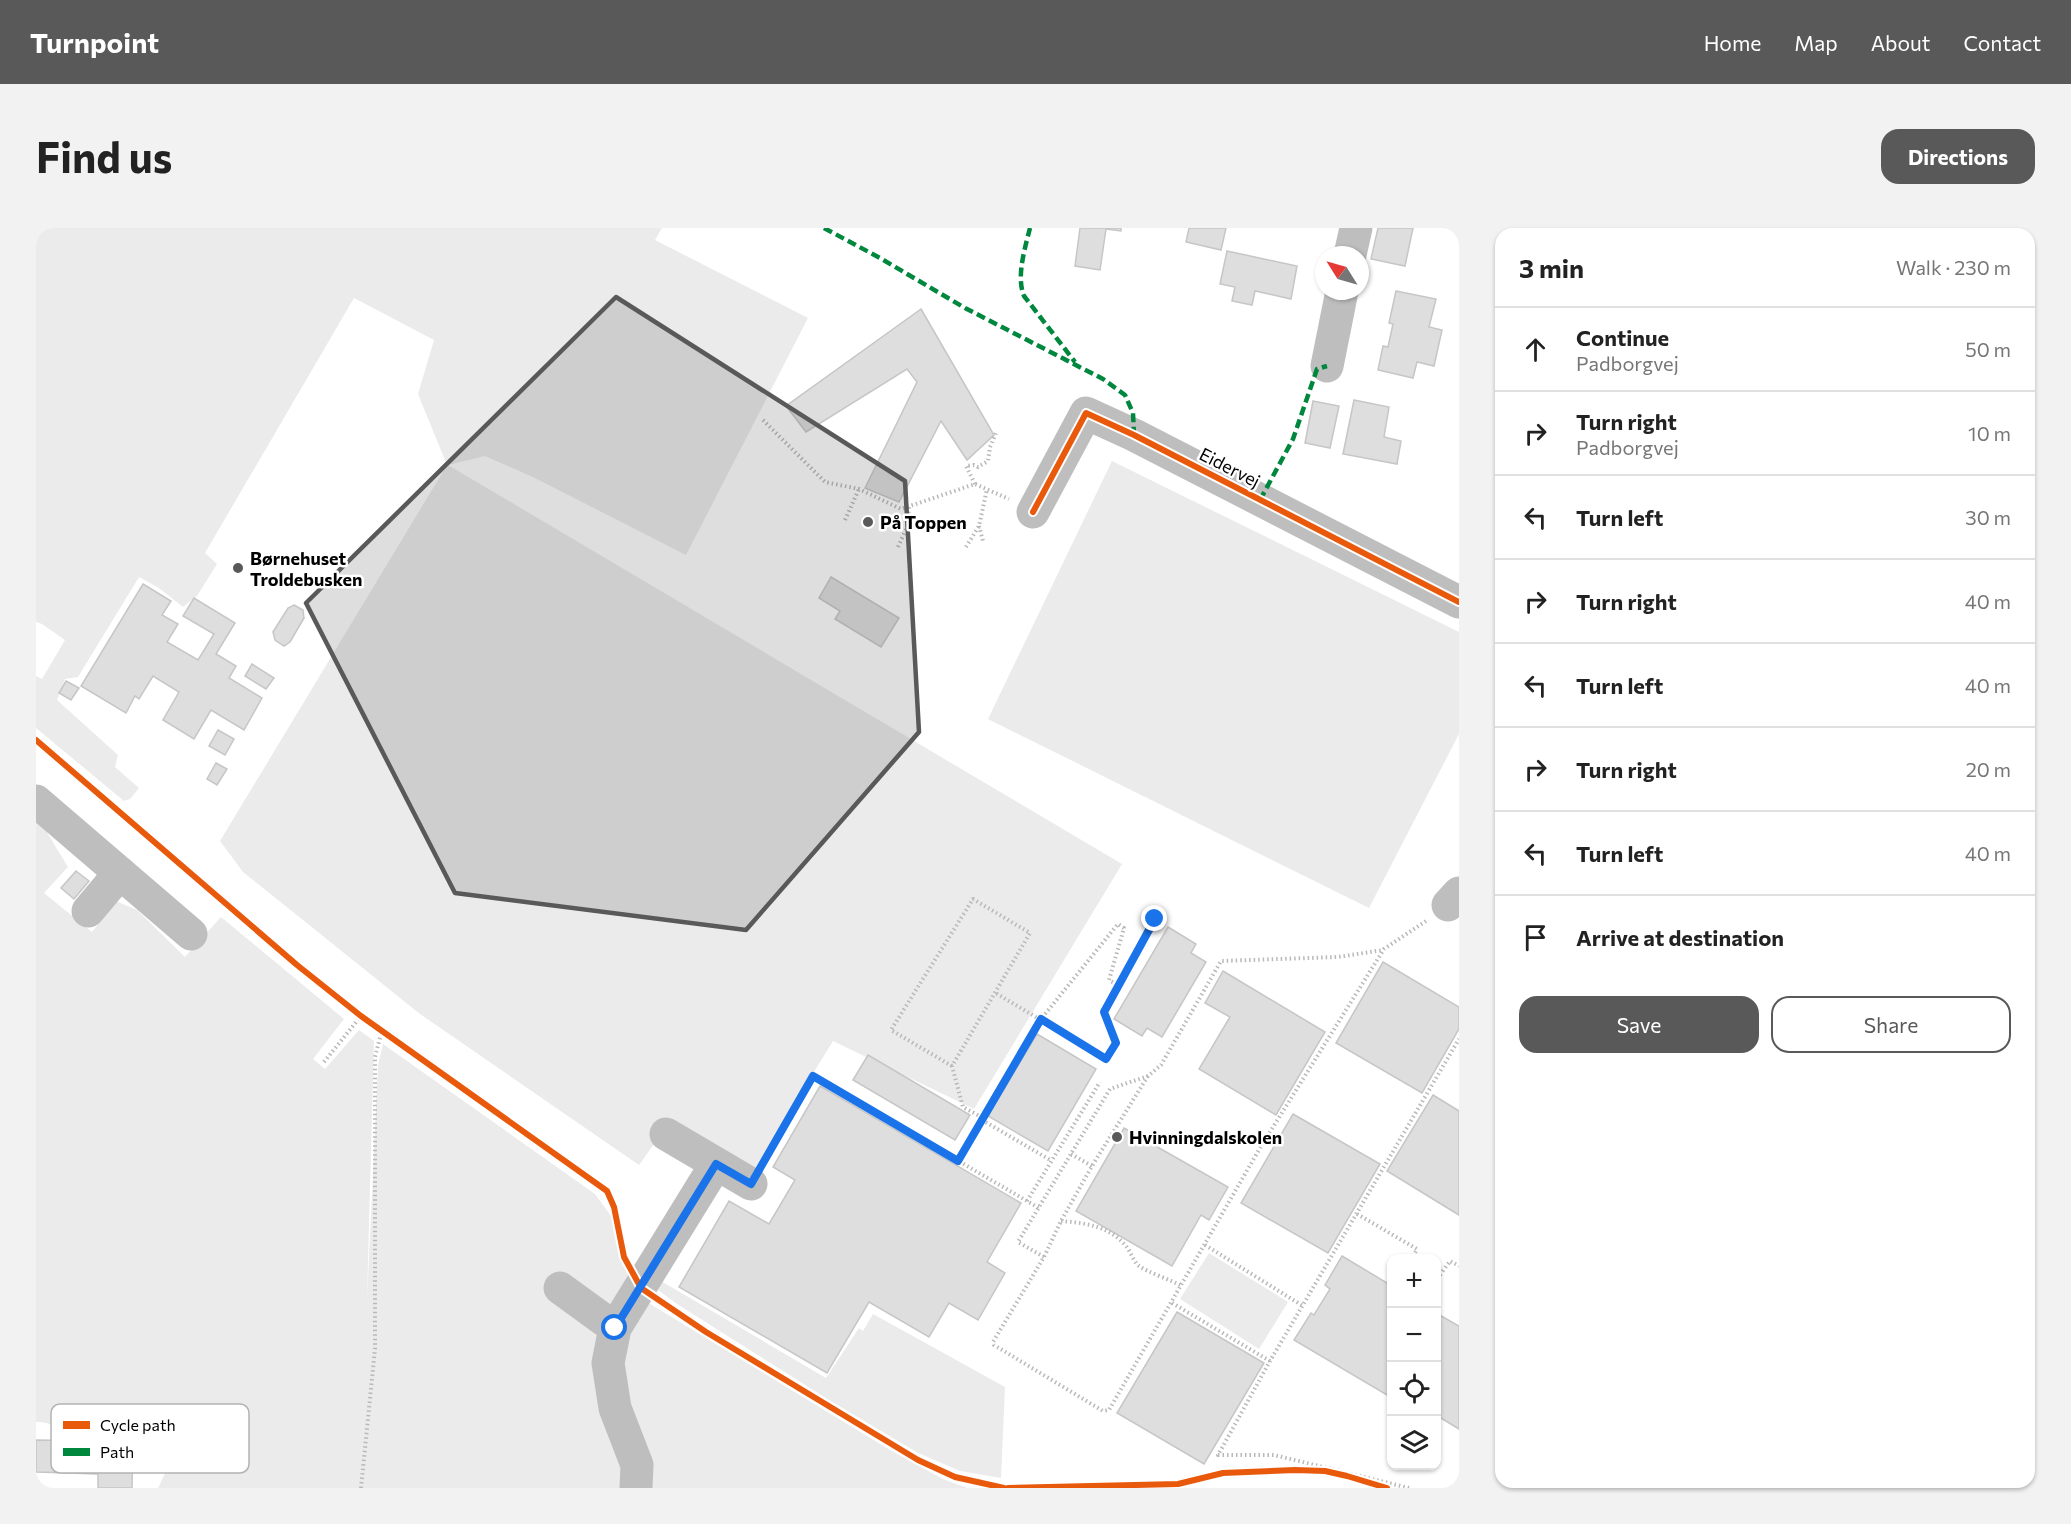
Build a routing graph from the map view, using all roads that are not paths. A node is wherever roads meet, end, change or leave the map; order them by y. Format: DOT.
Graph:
graph roads {
  1 [pos="1356,228"];
  2 [pos="1352,246"];
  3 [pos="1340,300"];
  4 [pos="1327,366"];
  5 [pos="1033,512"];
  6 [pos="1459,602"];
  7 [pos="36,801"];
  8 [pos="120,873"];
  9 [pos="88,911"];
  10 [pos="191,934"];
  11 [pos="666,1134"];
  12 [pos="716,1164"];
  13 [pos="751,1184"];
  14 [pos="560,1288"];
  15 [pos="615,1328"];
  16 [pos="636,1488"];
  1 -- 2 [label="street"];
  3 -- 4 [label="street"];
  5 -- 6 [label="street, Eidervej"];
  7 -- 8 [label="street"];
  8 -- 9 [label="street"];
  8 -- 10 [label="street"];
  11 -- 12 [label="street"];
  12 -- 13 [label="street"];
  12 -- 15 [label="street"];
  14 -- 15 [label="street"];
  15 -- 16 [label="street"];
}
